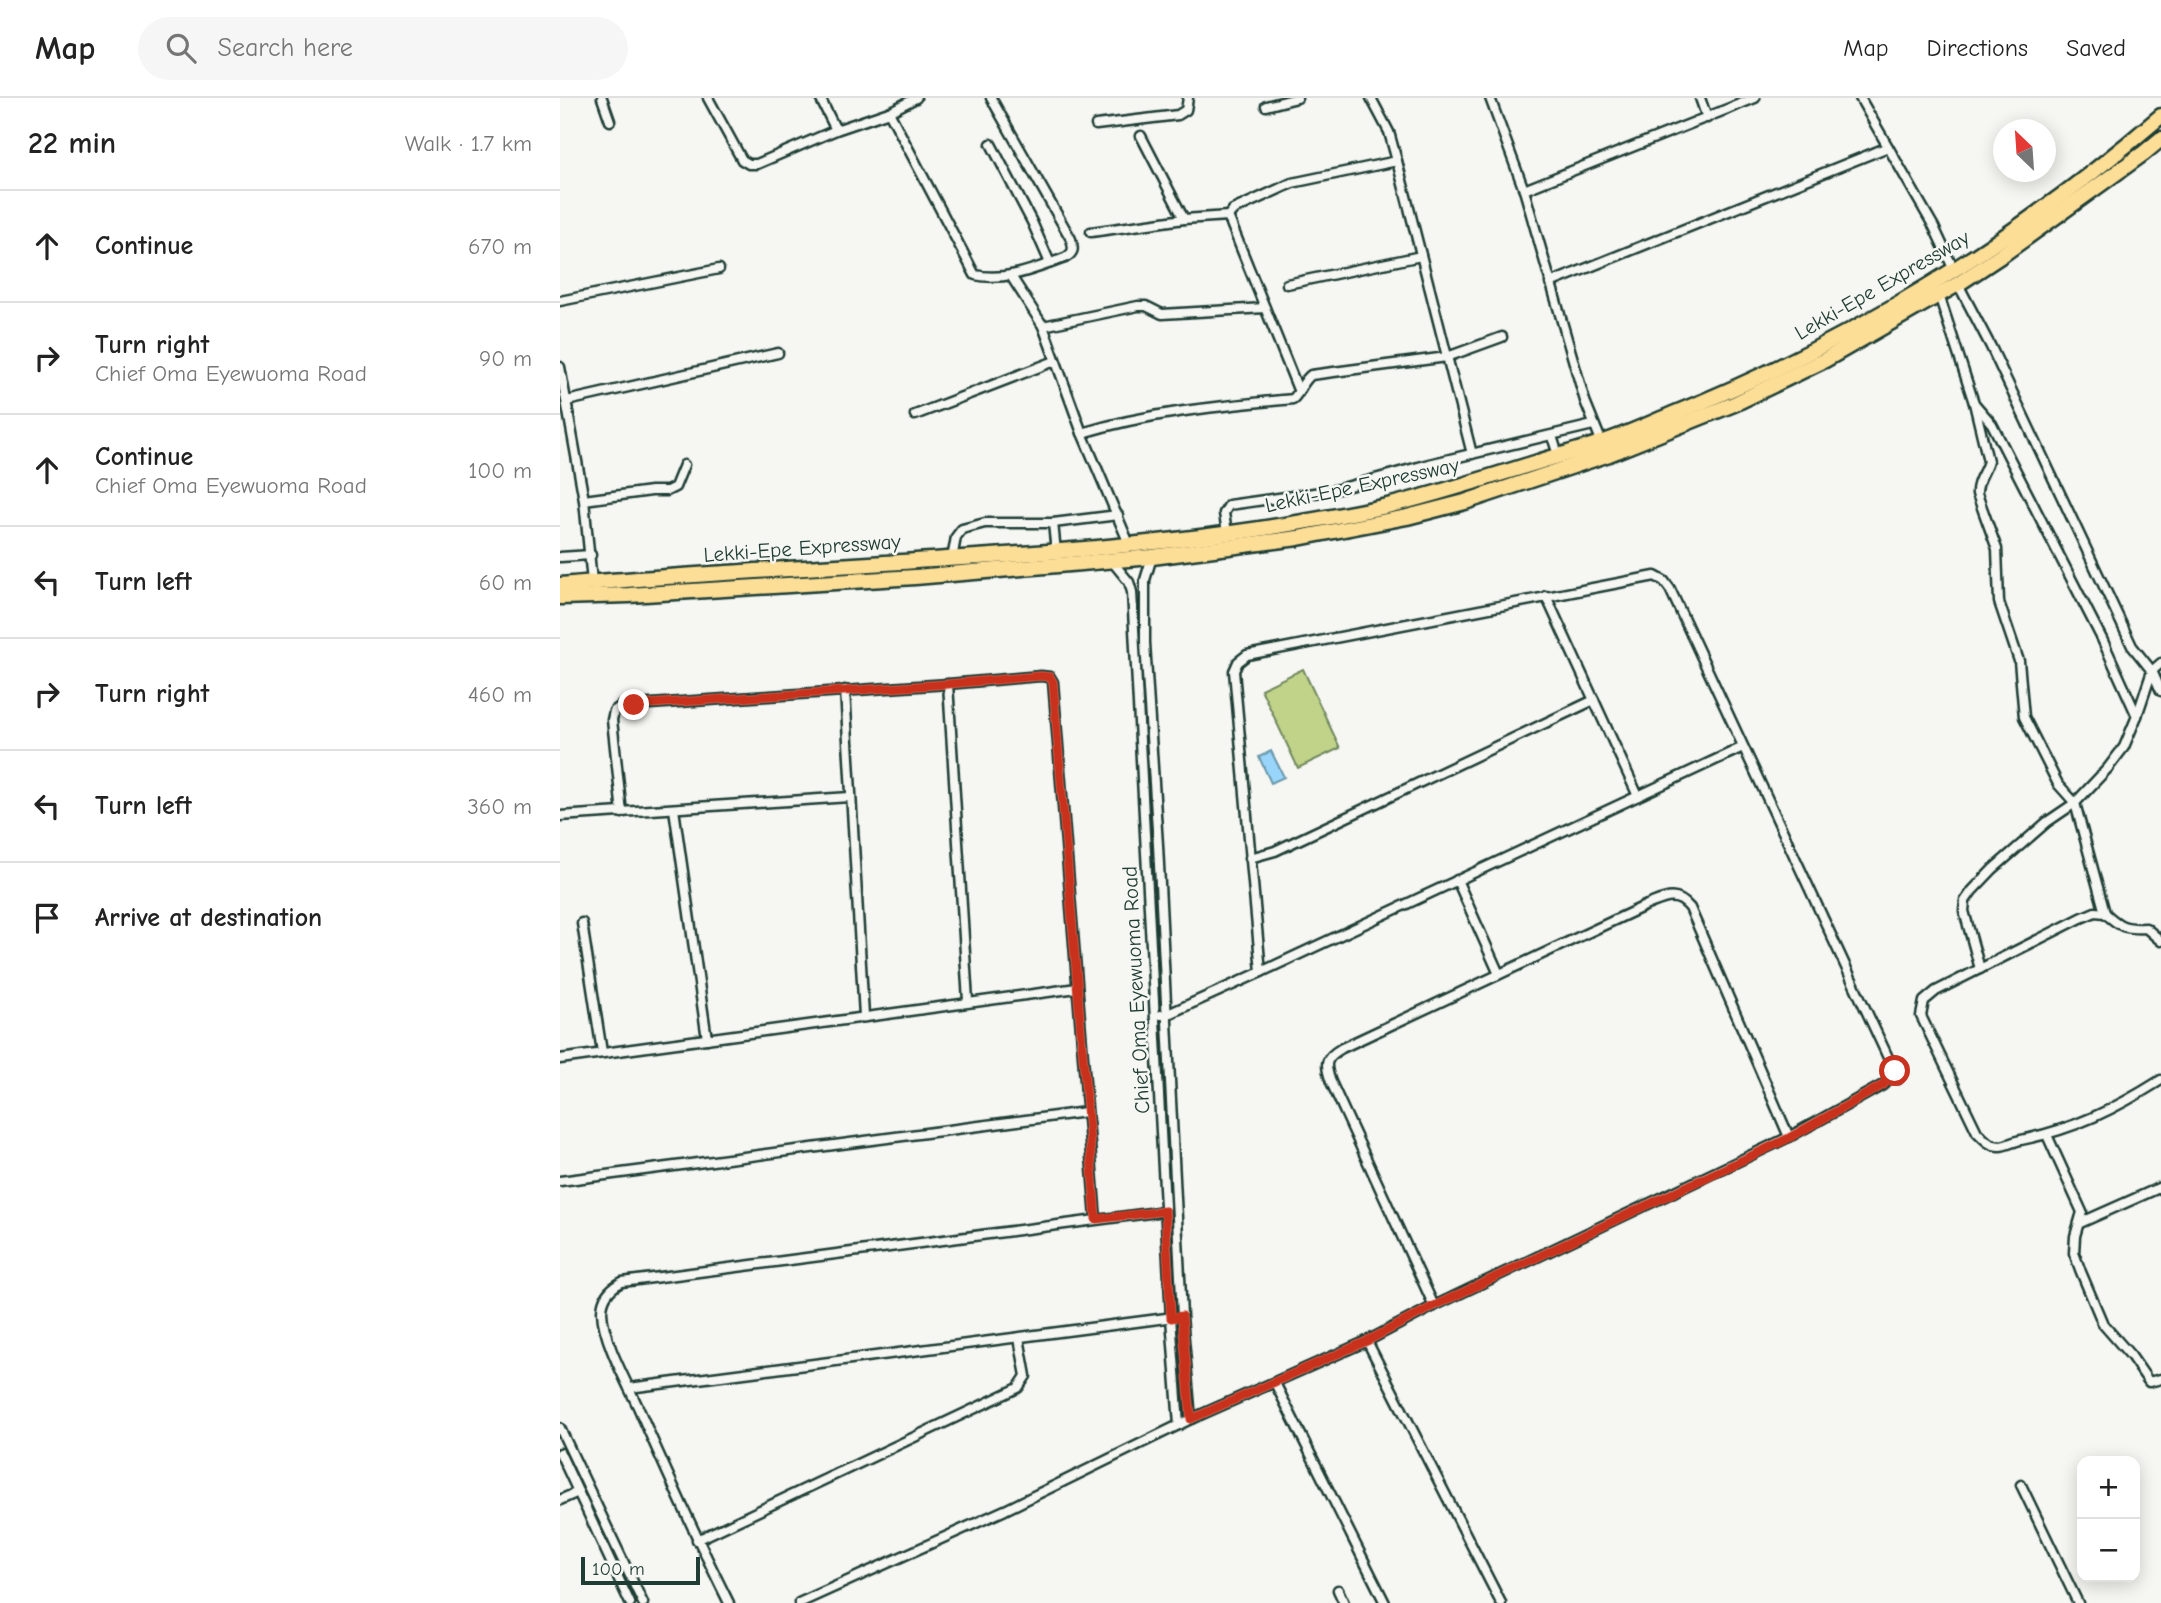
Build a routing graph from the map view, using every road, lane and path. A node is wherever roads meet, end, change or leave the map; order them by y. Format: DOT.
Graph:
graph roads {
  1 [pos="602,98"];
  2 [pos="708,98"];
  3 [pos="820,98"];
  4 [pos="916,98"];
  5 [pos="992,98"];
  6 [pos="1188,98"];
  7 [pos="1297,98"];
  8 [pos="1371,98"];
  9 [pos="1490,98"];
  10 [pos="1700,98"];
  11 [pos="1755,98"];
  12 [pos="1860,98"];
  13 [pos="1266,106"];
  14 [pos="889,112"];
  15 [pos="2161,116"];
  16 [pos="1707,118"];
  17 [pos="610,121"];
  18 [pos="1096,125"];
  19 [pos="836,131"];
  20 [pos="1142,136"];
  21 [pos="2161,139"];
  22 [pos="991,144"];
  23 [pos="1888,147"];
  24 [pos="1397,161"];
  25 [pos="1524,190"];
  26 [pos="1228,216"];
  27 [pos="1184,219"];
  28 [pos="1091,232"];
  29 [pos="1421,256"];
  30 [pos="1050,263"];
  31 [pos="719,269"];
  32 [pos="1011,276"];
  33 [pos="1956,277"];
  34 [pos="1550,282"];
  35 [pos="1287,284"];
  36 [pos="1939,295"];
  37 [pos="560,301"];
  38 [pos="1265,308"];
  39 [pos="1043,326"];
  40 [pos="1502,337"];
  41 [pos="778,353"];
  42 [pos="1447,357"];
  43 [pos="1055,361"];
  44 [pos="560,367"];
  45 [pos="1299,393"];
  46 [pos="566,401"];
  47 [pos="1974,403"];
  48 [pos="915,415"];
  49 [pos="1593,425"];
  50 [pos="1082,433"];
  51 [pos="1552,436"];
  52 [pos="1602,443"];
  53 [pos="1472,454"];
  54 [pos="1558,455"];
  55 [pos="684,465"];
  56 [pos="584,500"];
  57 [pos="1118,515"];
  58 [pos="1053,523"];
  59 [pos="1227,533"];
  60 [pos="1130,546"];
  61 [pos="1056,552"];
  62 [pos="591,555"];
  63 [pos="560,557"];
  64 [pos="1152,557"];
  65 [pos="952,559"];
  66 [pos="1111,560"];
  67 [pos="796,577"];
  68 [pos="592,582"];
  69 [pos="560,585"];
  70 [pos="1546,596"];
  71 [pos="560,597"];
  72 [pos="2161,663"];
  73 [pos="2151,671"];
  74 [pos="948,684"];
  75 [pos="845,690"];
  76 [pos="2161,691"];
  77 [pos="1594,700"];
  78 [pos="2137,716"];
  79 [pos="1743,747"];
  80 [pos="1638,796"];
  81 [pos="850,797"];
  82 [pos="2075,803"];
  83 [pos="674,809"];
  84 [pos="622,813"];
  85 [pos="560,816"];
  86 [pos="1250,858"];
  87 [pos="1457,880"];
  88 [pos="2105,913"];
  89 [pos="582,923"];
  90 [pos="2161,941"];
  91 [pos="1980,969"];
  92 [pos="1261,972"];
  93 [pos="1499,974"];
  94 [pos="1077,988"];
  95 [pos="968,1001"];
  96 [pos="1156,1015"];
  97 [pos="1166,1015"];
  98 [pos="864,1016"];
  99 [pos="706,1039"];
  100 [pos="602,1052"];
  101 [pos="560,1059"];
  102 [pos="2161,1080"];
  103 [pos="1086,1112"];
  104 [pos="2047,1135"];
  105 [pos="1789,1138"];
  106 [pos="560,1181"];
  107 [pos="2161,1187"];
  108 [pos="1165,1211"];
  109 [pos="1096,1219"];
  110 [pos="2080,1223"];
  111 [pos="1434,1306"];
  112 [pos="1182,1316"];
  113 [pos="1171,1318"];
  114 [pos="1019,1338"];
  115 [pos="1367,1341"];
  116 [pos="2161,1379"];
  117 [pos="1275,1383"];
  118 [pos="629,1388"];
  119 [pos="1191,1419"];
  120 [pos="1179,1425"];
  121 [pos="560,1428"];
  122 [pos="560,1453"];
  123 [pos="2021,1485"];
  124 [pos="578,1492"];
  125 [pos="560,1500"];
  126 [pos="697,1540"];
  127 [pos="1338,1590"];
  128 [pos="630,1603"];
  129 [pos="643,1603"];
  130 [pos="729,1603"];
  131 [pos="800,1603"];
  132 [pos="1344,1603"];
  133 [pos="1385,1603"];
  134 [pos="1501,1603"];
  135 [pos="2078,1603"];
  1 -- 17 [label="street"];
  2 -- 19 [label="street"];
  3 -- 19 [label="street"];
  4 -- 14 [label="street"];
  5 -- 30 [label="street"];
  6 -- 18 [label="street"];
  7 -- 13 [label="street"];
  8 -- 24 [label="street"];
  9 -- 25 [label="street"];
  10 -- 16 [label="street"];
  11 -- 16 [label="street"];
  12 -- 23 [label="street"];
  14 -- 19 [label="street"];
  14 -- 32 [label="street"];
  15 -- 33 [label="highway, Lekki-Epe Expressway"];
  16 -- 25 [label="street"];
  20 -- 27 [label="street"];
  21 -- 33 [label="highway, Lekki-Epe Expressway"];
  22 -- 30 [label="street"];
  23 -- 33 [label="street"];
  23 -- 34 [label="street"];
  24 -- 26 [label="street"];
  24 -- 29 [label="street"];
  25 -- 34 [label="street"];
  26 -- 27 [label="street"];
  26 -- 38 [label="street"];
  27 -- 28 [label="street"];
  29 -- 35 [label="street"];
  29 -- 42 [label="street"];
  30 -- 32 [label="street"];
  31 -- 37 [label="street"];
  32 -- 39 [label="street"];
  33 -- 36 [label="highway, Lekki-Epe Expressway"];
  33 -- 52 [label="highway, Lekki-Epe Expressway"];
  33 -- 73 [label="street"];
  34 -- 49 [label="street"];
  36 -- 47 [label="street"];
  36 -- 64 [label="highway, Lekki-Epe Expressway"];
  38 -- 39 [label="street"];
  38 -- 45 [label="street"];
  39 -- 43 [label="street"];
  40 -- 42 [label="street"];
  41 -- 46 [label="street"];
  42 -- 45 [label="street"];
  42 -- 53 [label="street"];
  43 -- 48 [label="street"];
  43 -- 50 [label="street"];
  44 -- 46 [label="street"];
  45 -- 50 [label="street"];
  46 -- 56 [label="street"];
  47 -- 78 [label="street"];
  47 -- 82 [label="street"];
  49 -- 51 [label="street"];
  49 -- 52 [label="street"];
  50 -- 57 [label="street"];
  51 -- 53 [label="street"];
  51 -- 54 [label="street"];
  52 -- 54 [label="highway, Lekki-Epe Expressway"];
  53 -- 59 [label="street"];
  54 -- 59 [label="highway, Lekki-Epe Expressway"];
  55 -- 56 [label="street"];
  56 -- 62 [label="street"];
  57 -- 58 [label="street"];
  57 -- 60 [label="street"];
  58 -- 61 [label="street"];
  58 -- 65 [label="street"];
  59 -- 60 [label="highway, Lekki-Epe Expressway"];
  60 -- 61 [label="highway, Lekki-Epe Expressway"];
  61 -- 65 [label="highway, Lekki-Epe Expressway"];
  62 -- 63 [label="street"];
  62 -- 68 [label="street"];
  64 -- 66 [label="highway, Lekki-Epe Expressway"];
  64 -- 97 [label="street, Chief Oma Eyewuoma Road"];
  65 -- 67 [label="highway, Lekki-Epe Expressway"];
  66 -- 67 [label="highway, Lekki-Epe Expressway"];
  66 -- 96 [label="street, Chief Oma Eyewuoma Road"];
  67 -- 68 [label="highway, Lekki-Epe Expressway"];
  67 -- 71 [label="highway, Lekki-Epe Expressway"];
  68 -- 69 [label="highway, Lekki-Epe Expressway"];
  70 -- 77 [label="street"];
  70 -- 79 [label="street"];
  70 -- 86 [label="street"];
  72 -- 73 [label="street"];
  73 -- 76 [label="street"];
  73 -- 78 [label="street"];
  74 -- 75 [label="street"];
  74 -- 94 [label="street"];
  74 -- 95 [label="street"];
  75 -- 81 [label="street"];
  75 -- 84 [label="street"];
  77 -- 80 [label="street"];
  77 -- 86 [label="street"];
  78 -- 82 [label="street"];
  79 -- 80 [label="street"];
  79 -- 105 [label="street"];
  80 -- 87 [label="street"];
  81 -- 83 [label="street"];
  81 -- 98 [label="street"];
  82 -- 88 [label="street"];
  82 -- 91 [label="street"];
  83 -- 84 [label="street"];
  83 -- 99 [label="street"];
  84 -- 85 [label="street"];
  86 -- 92 [label="street"];
  87 -- 92 [label="street"];
  87 -- 93 [label="street"];
  88 -- 90 [label="street"];
  88 -- 91 [label="street"];
  89 -- 100 [label="street"];
  91 -- 104 [label="street"];
  92 -- 97 [label="street"];
  93 -- 105 [label="street"];
  93 -- 111 [label="street"];
  94 -- 95 [label="street"];
  94 -- 103 [label="street"];
  95 -- 98 [label="street"];
  96 -- 97 [label="street"];
  96 -- 108 [label="street, Chief Oma Eyewuoma Road"];
  97 -- 112 [label="street, Chief Oma Eyewuoma Road"];
  98 -- 99 [label="street"];
  99 -- 100 [label="street"];
  100 -- 101 [label="street"];
  102 -- 104 [label="street"];
  103 -- 106 [label="street"];
  103 -- 109 [label="street"];
  104 -- 110 [label="street"];
  105 -- 111 [label="street"];
  107 -- 110 [label="street"];
  108 -- 109 [label="street"];
  108 -- 113 [label="street, Chief Oma Eyewuoma Road"];
  109 -- 118 [label="street"];
  110 -- 116 [label="street"];
  111 -- 115 [label="street"];
  112 -- 113 [label="street"];
  112 -- 119 [label="street, Chief Oma Eyewuoma Road"];
  113 -- 114 [label="street"];
  113 -- 120 [label="street, Chief Oma Eyewuoma Road"];
  114 -- 118 [label="street"];
  114 -- 126 [label="street"];
  115 -- 117 [label="street"];
  115 -- 134 [label="street"];
  117 -- 119 [label="street"];
  117 -- 133 [label="street"];
  118 -- 126 [label="street"];
  119 -- 120 [label="street"];
  120 -- 131 [label="street"];
  121 -- 129 [label="street"];
  122 -- 124 [label="street"];
  123 -- 135 [label="street"];
  124 -- 125 [label="street"];
  124 -- 128 [label="street"];
  126 -- 130 [label="street"];
  127 -- 132 [label="street"];
}
